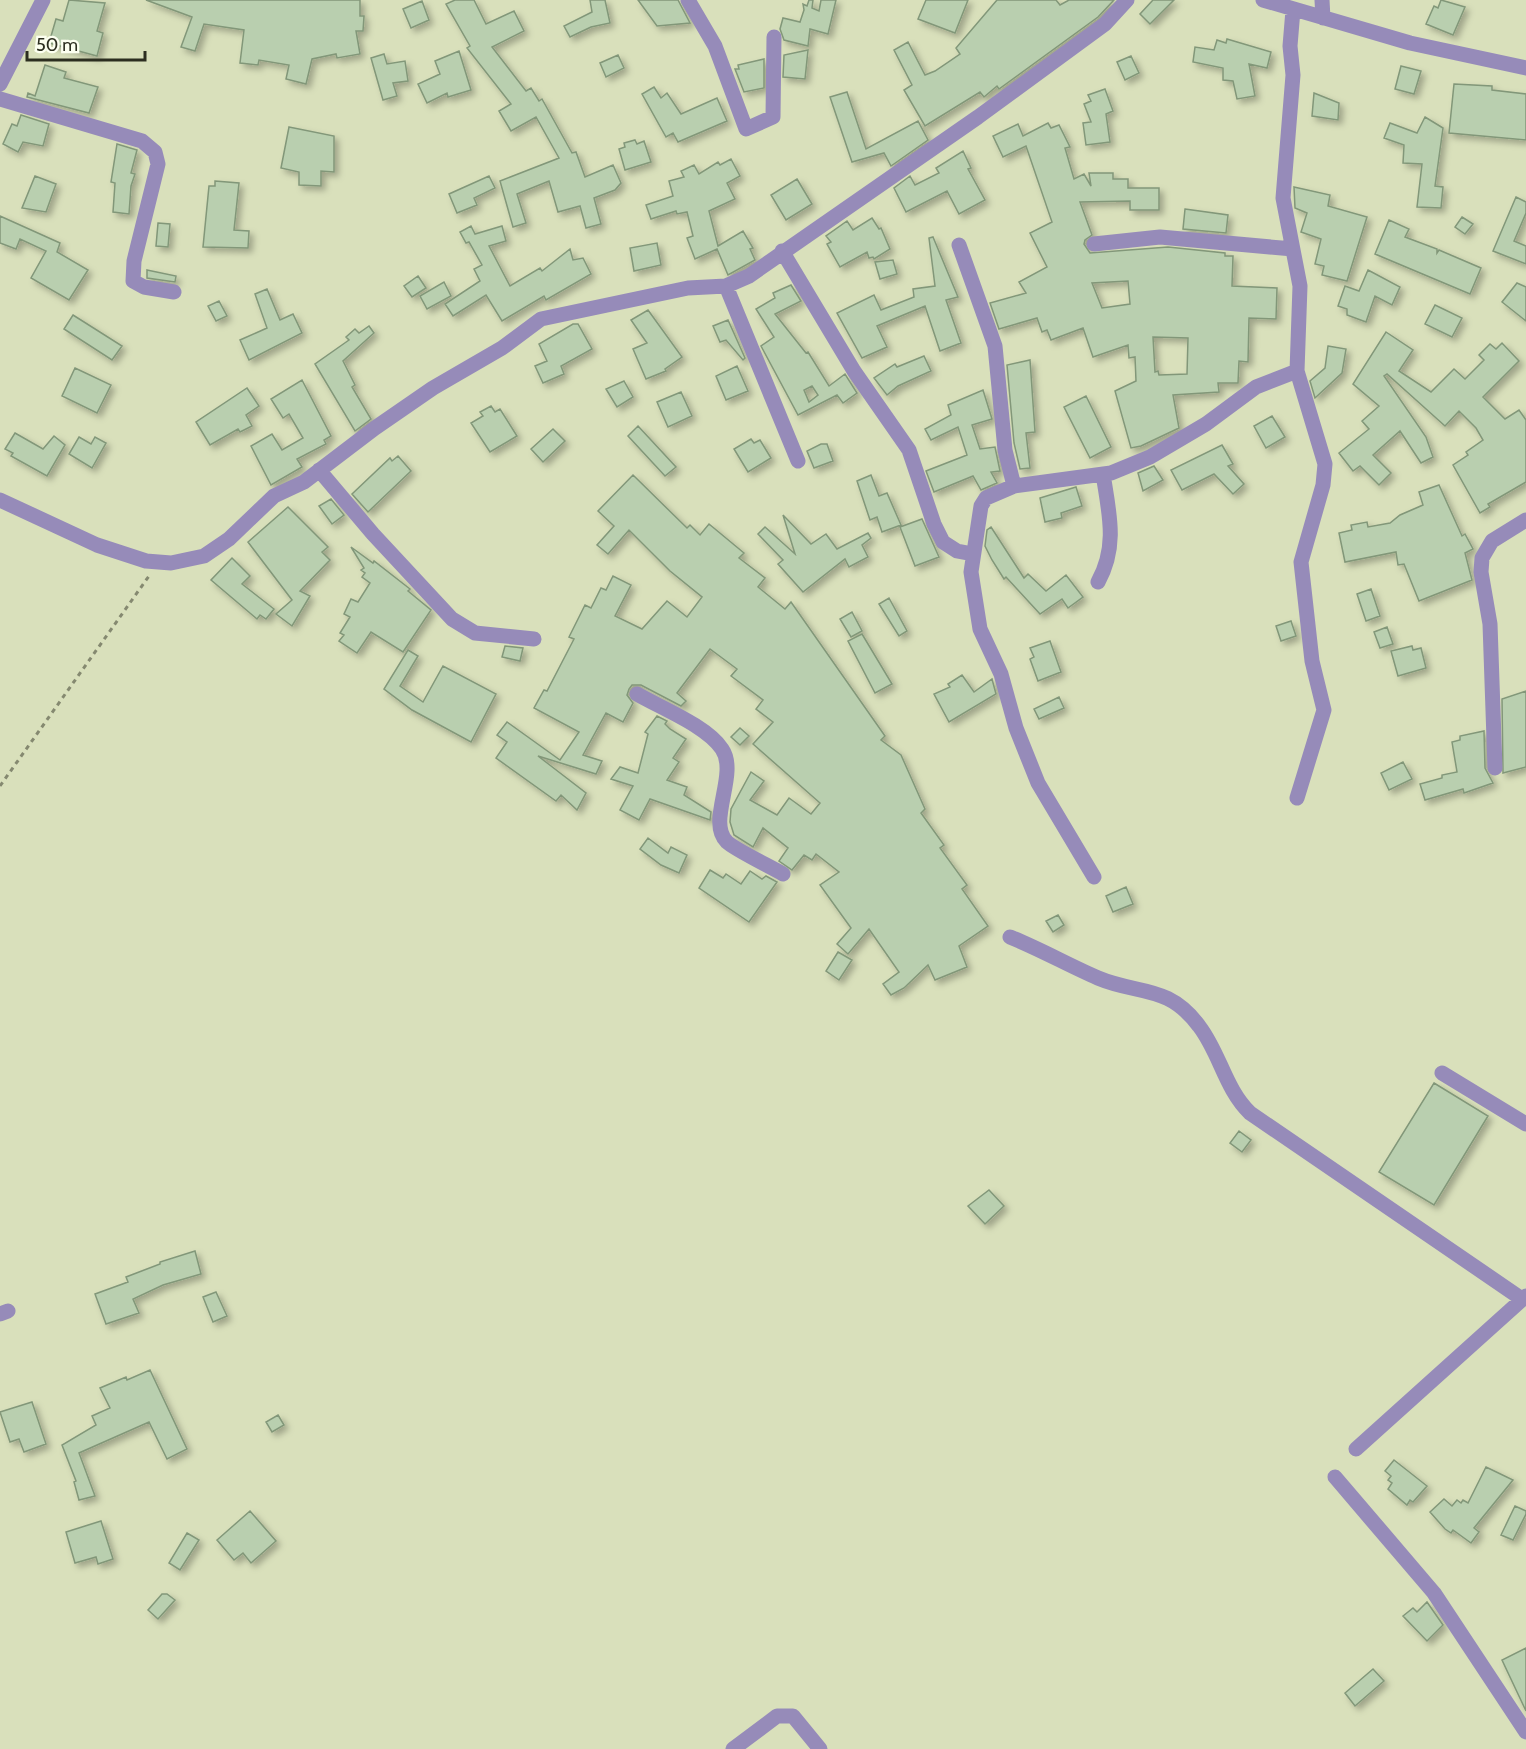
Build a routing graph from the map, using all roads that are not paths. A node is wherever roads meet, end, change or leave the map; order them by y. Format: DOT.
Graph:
graph roads {
  1 [pos="43,0"];
  2 [pos="688,0"];
  3 [pos="1127,0"];
  4 [pos="1263,0"];
  5 [pos="1322,0"];
  6 [pos="1293,10"];
  7 [pos="1323,18"];
  8 [pos="774,37"];
  9 [pos="1526,68"];
  10 [pos="0,84"];
  11 [pos="0,99"];
  12 [pos="1094,244"];
  13 [pos="959,245"];
  14 [pos="1293,249"];
  15 [pos="782,251"];
  16 [pos="726,286"];
  17 [pos="174,292"];
  18 [pos="1297,371"];
  19 [pos="798,460"];
  20 [pos="319,470"];
  21 [pos="1103,474"];
  22 [pos="1014,486"];
  23 [pos="0,500"];
  24 [pos="1526,520"];
  25 [pos="973,554"];
  26 [pos="1098,582"];
  27 [pos="534,639"];
  28 [pos="637,694"];
  29 [pos="1495,768"];
  30 [pos="1297,798"];
  31 [pos="783,874"];
  32 [pos="1094,877"];
  33 [pos="1010,937"];
  34 [pos="1442,1073"];
  35 [pos="1526,1124"];
  36 [pos="1524,1298"];
  37 [pos="1356,1449"];
  38 [pos="1335,1477"];
  39 [pos="1526,1732"];
  40 [pos="733,1749"];
  41 [pos="820,1749"];
  1 -- 10 [label="street"];
  2 -- 8 [label="street"];
  3 -- 15 [label="street"];
  4 -- 6 [label="street"];
  5 -- 7 [label="street"];
  6 -- 7 [label="street"];
  6 -- 14 [label="street"];
  7 -- 9 [label="street"];
  11 -- 17 [label="street"];
  12 -- 14 [label="street"];
  13 -- 22 [label="street"];
  14 -- 18 [label="street"];
  15 -- 16 [label="street"];
  15 -- 25 [label="street"];
  16 -- 19 [label="street"];
  16 -- 20 [label="street"];
  18 -- 21 [label="street"];
  18 -- 30 [label="street"];
  20 -- 23 [label="street"];
  20 -- 27 [label="street"];
  21 -- 22 [label="street"];
  21 -- 26 [label="street"];
  22 -- 25 [label="street"];
  24 -- 29 [label="street"];
  25 -- 32 [label="street"];
  28 -- 31 [label="street"];
  33 -- 36 [label="street"];
  34 -- 35 [label="street"];
  36 -- 37 [label="street"];
  38 -- 39 [label="street"];
  40 -- 41 [label="street"];
}
